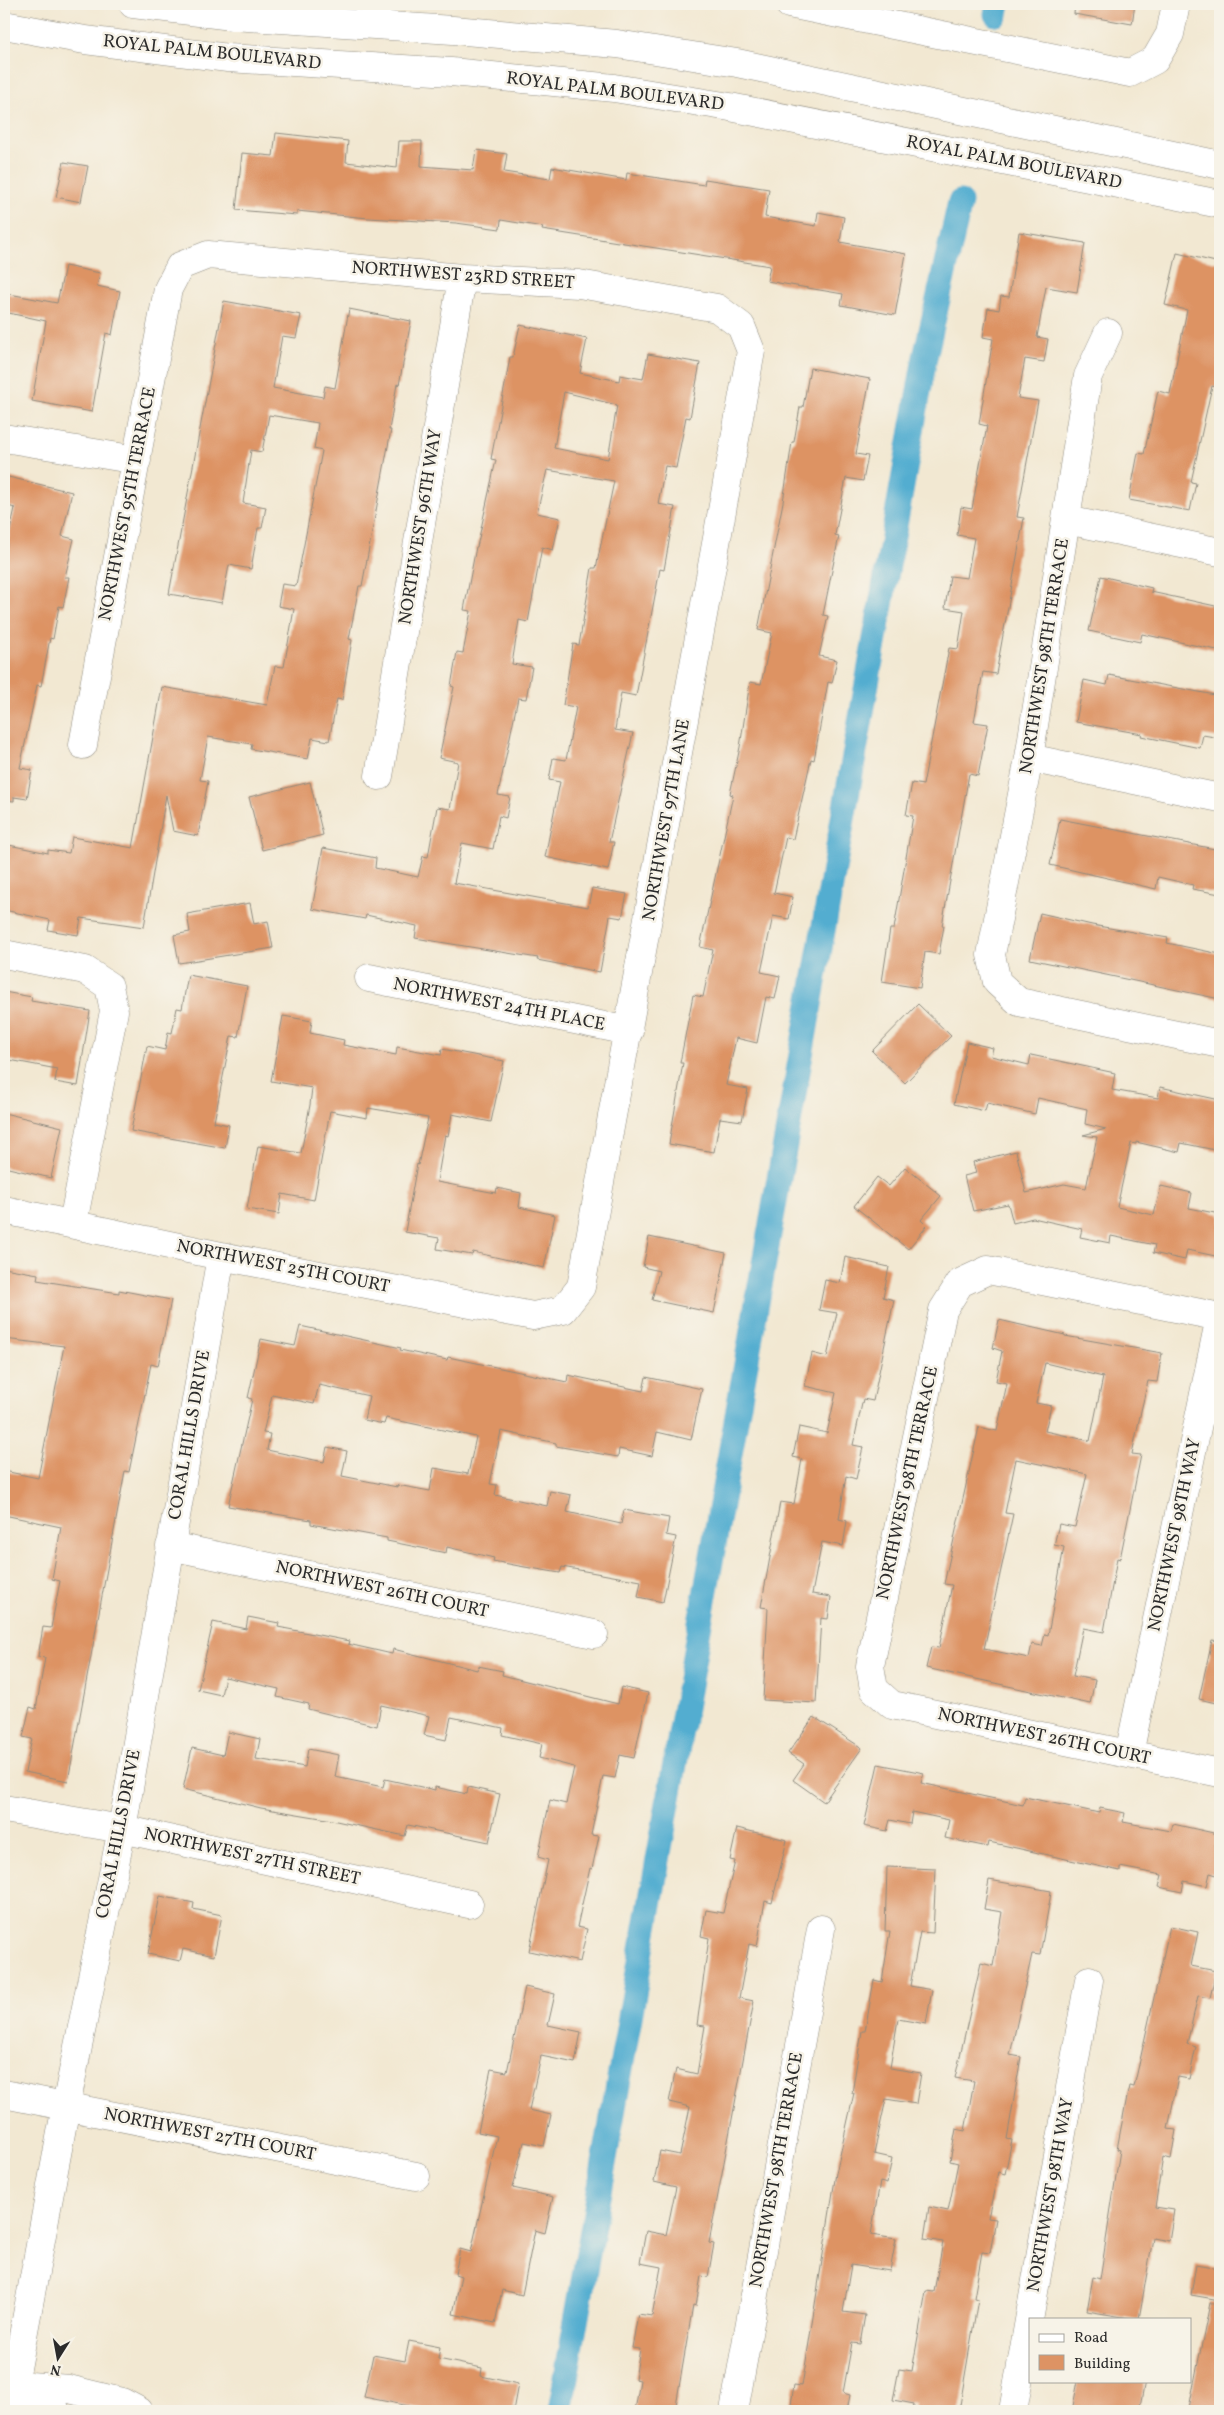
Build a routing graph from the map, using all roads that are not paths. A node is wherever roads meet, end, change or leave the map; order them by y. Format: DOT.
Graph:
graph roads {
  1 [pos="133,4"];
  2 [pos="788,4"];
  3 [pos="1176,4"];
  4 [pos="832,7"];
  5 [pos="4,25"];
  6 [pos="1220,165"];
  7 [pos="1220,204"];
  8 [pos="180,266"];
  9 [pos="462,278"];
  10 [pos="741,326"];
  11 [pos="1108,333"];
  12 [pos="4,438"];
  13 [pos="137,460"];
  14 [pos="1068,520"];
  15 [pos="1220,552"];
  16 [pos="83,746"];
  17 [pos="1029,758"];
  18 [pos="379,776"];
  19 [pos="1220,798"];
  20 [pos="4,954"];
  21 [pos="369,978"];
  22 [pos="629,1031"];
  23 [pos="1220,1044"];
  24 [pos="4,1210"];
  25 [pos="73,1223"];
  26 [pos="221,1256"];
  27 [pos="563,1310"];
  28 [pos="1220,1317"];
  29 [pos="170,1546"];
  30 [pos="594,1634"];
  31 [pos="874,1689"];
  32 [pos="1129,1754"];
  33 [pos="1220,1773"];
  34 [pos="4,1809"];
  35 [pos="122,1829"];
  36 [pos="469,1904"];
  37 [pos="821,1930"];
  38 [pos="1089,1980"];
  39 [pos="4,2094"];
  40 [pos="66,2106"];
  41 [pos="416,2176"];
  42 [pos="1029,2318"];
  43 [pos="1029,2320"];
  44 [pos="9,2394"];
  45 [pos="56,2411"];
  46 [pos="138,2411"];
  47 [pos="734,2411"];
  48 [pos="1013,2411"];
  1 -- 6 [label="street"];
  2 -- 4 [label="street"];
  3 -- 4 [label="street"];
  5 -- 7 [label="street, ROYAL PALM BOULEVARD"];
  8 -- 9 [label="street, NORTHWEST 23RD STREET"];
  8 -- 13 [label="street, NORTHWEST 95TH TERRACE"];
  9 -- 10 [label="street, NORTHWEST 23RD STREET"];
  9 -- 18 [label="street, NORTHWEST 96TH WAY"];
  10 -- 22 [label="street, NORTHWEST 97TH LANE"];
  11 -- 14 [label="street, NORTHWEST 98TH TERRACE"];
  12 -- 13 [label="street"];
  13 -- 16 [label="street, NORTHWEST 95TH TERRACE"];
  14 -- 15 [label="street"];
  14 -- 17 [label="street, NORTHWEST 98TH TERRACE"];
  17 -- 19 [label="street"];
  17 -- 23 [label="street, NORTHWEST 98TH TERRACE"];
  20 -- 25 [label="street"];
  21 -- 22 [label="street, NORTHWEST 24TH PLACE"];
  22 -- 27 [label="street, NORTHWEST 97TH LANE"];
  24 -- 25 [label="street, NORTHWEST 25TH COURT"];
  25 -- 26 [label="street, NORTHWEST 25TH COURT"];
  26 -- 27 [label="street, NORTHWEST 25TH COURT"];
  26 -- 29 [label="street, CORAL HILLS DRIVE"];
  28 -- 31 [label="street, NORTHWEST 98TH TERRACE"];
  28 -- 32 [label="street, NORTHWEST 98TH WAY"];
  29 -- 30 [label="street, NORTHWEST 26TH COURT"];
  29 -- 35 [label="street, CORAL HILLS DRIVE"];
  31 -- 32 [label="street, NORTHWEST 26TH COURT"];
  32 -- 33 [label="street, NORTHWEST 26TH COURT"];
  34 -- 35 [label="street, NORTHWEST 27TH STREET"];
  35 -- 36 [label="street, NORTHWEST 27TH STREET"];
  35 -- 40 [label="street, CORAL HILLS DRIVE"];
  37 -- 47 [label="street, NORTHWEST 98TH TERRACE"];
  38 -- 42 [label="street, NORTHWEST 98TH WAY"];
  39 -- 40 [label="street, NORTHWEST 27TH COURT"];
  40 -- 41 [label="street, NORTHWEST 27TH COURT"];
  40 -- 44 [label="street, CORAL HILLS DRIVE"];
  43 -- 48 [label="street, NORTHWEST 98TH WAY"];
  44 -- 45 [label="street"];
  44 -- 46 [label="street"];
}
